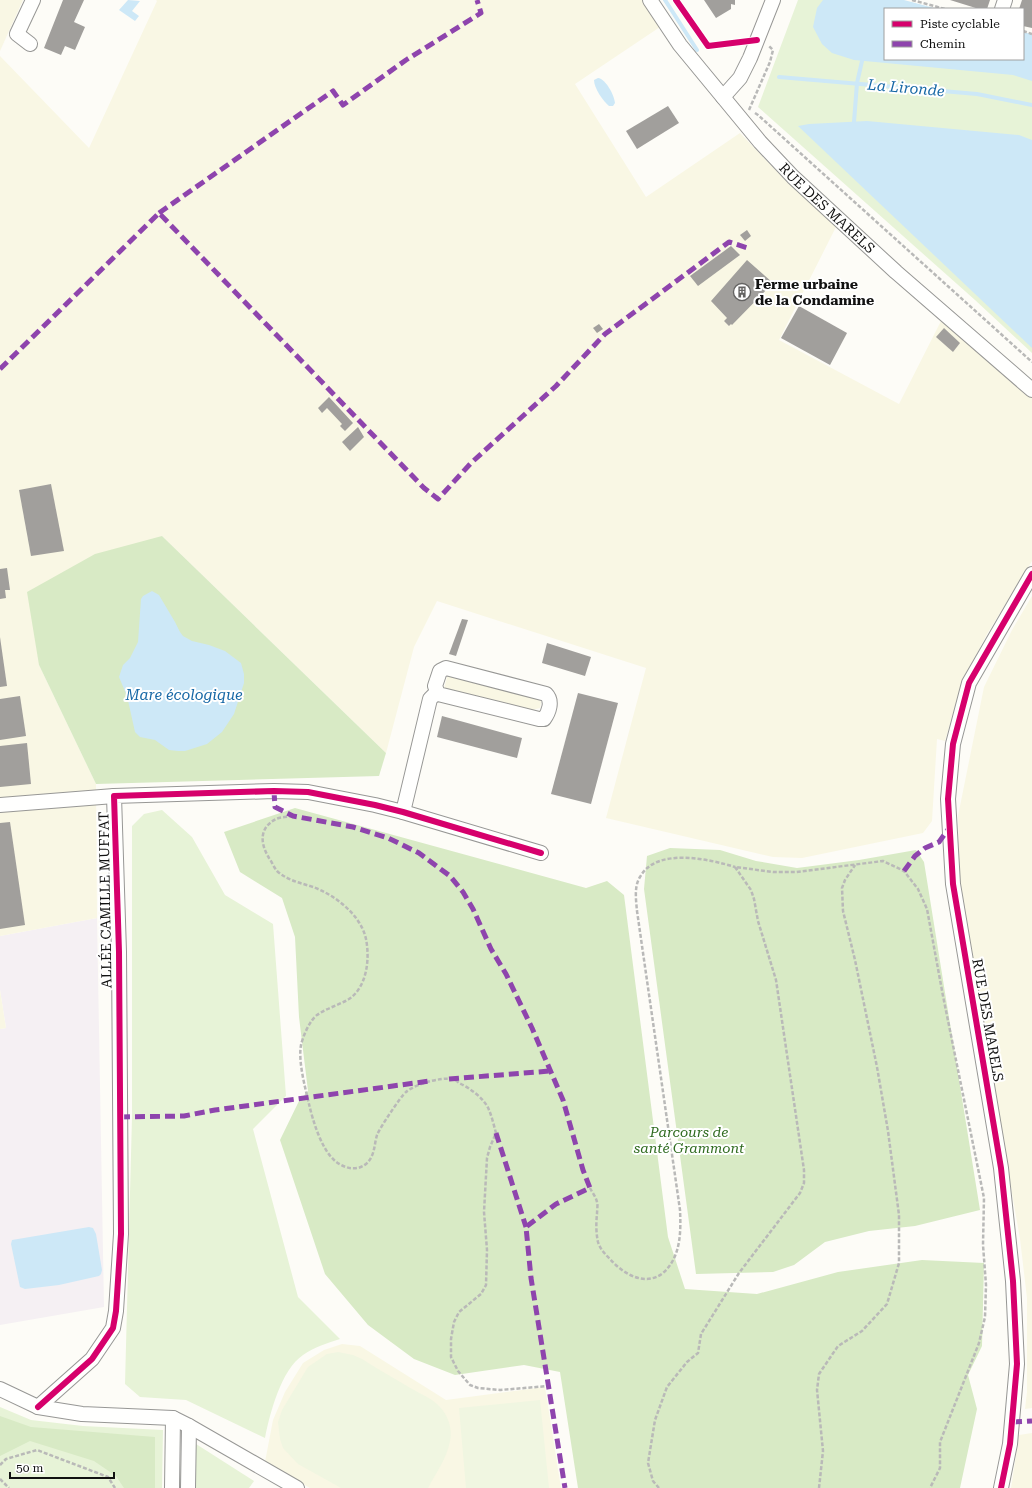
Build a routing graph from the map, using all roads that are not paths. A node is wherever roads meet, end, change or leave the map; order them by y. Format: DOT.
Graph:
graph roads {
  1 [pos="33,0"];
  2 [pos="650,0"];
  3 [pos="772,0"];
  4 [pos="30,44"];
  5 [pos="723,97"];
  6 [pos="1032,390"];
  7 [pos="1032,574"];
  8 [pos="438,694"];
  9 [pos="114,796"];
  10 [pos="0,805"];
  11 [pos="403,812"];
  12 [pos="541,853"];
  13 [pos="0,1389"];
  14 [pos="38,1407"];
  15 [pos="172,1418"];
  16 [pos="189,1426"];
  17 [pos="276,1483"];
  18 [pos="172,1488"];
  19 [pos="188,1488"];
  20 [pos="297,1488"];
  21 [pos="1001,1488"];
  1 -- 4 [label="street"];
  2 -- 5 [label="street, RUE DES MARELS"];
  3 -- 5 [label="street"];
  5 -- 6 [label="street, RUE DES MARELS"];
  7 -- 21 [label="street, RUE DES MARELS"];
  8 -- 8 [label="street"];
  8 -- 11 [label="street"];
  9 -- 10 [label="street"];
  9 -- 11 [label="street, ALLÉE CAMILLE MUFFAT"];
  9 -- 14 [label="street, ALLÉE CAMILLE MUFFAT"];
  11 -- 12 [label="street, ALLÉE CAMILLE MUFFAT"];
  13 -- 14 [label="street"];
  14 -- 15 [label="street"];
  15 -- 16 [label="street"];
  15 -- 18 [label="street"];
  16 -- 17 [label="street"];
  16 -- 19 [label="street"];
  17 -- 20 [label="street"];
}
